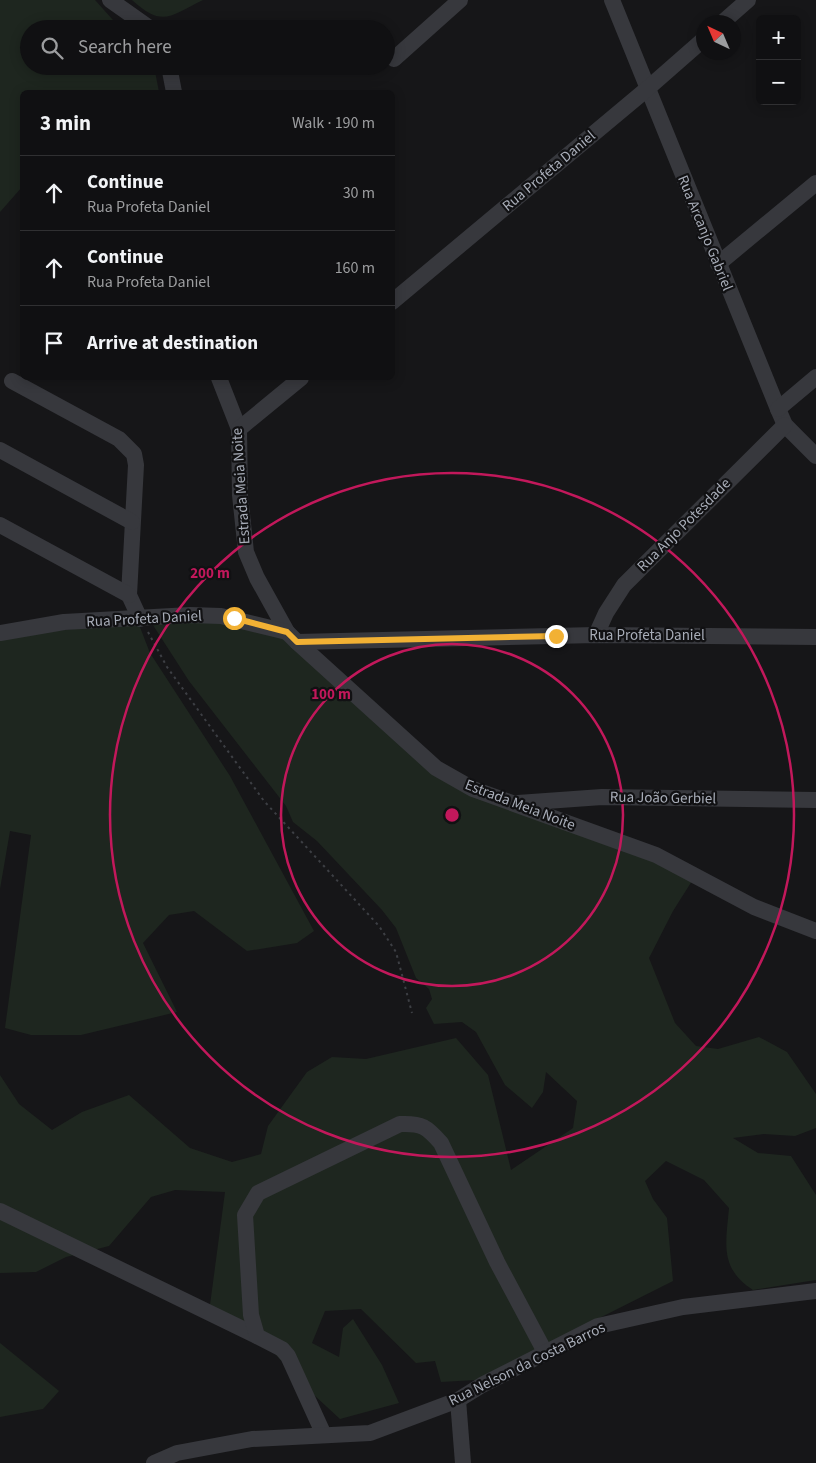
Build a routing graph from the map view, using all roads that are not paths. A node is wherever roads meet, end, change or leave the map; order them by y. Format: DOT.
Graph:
graph roads {
  1 [pos="110,0"];
  2 [pos="460,0"];
  3 [pos="612,0"];
  4 [pos="748,0"];
  5 [pos="730,15"];
  6 [pos="138,20"];
  7 [pos="696,46"];
  8 [pos="395,58"];
  9 [pos="171,75"];
  10 [pos="647,89"];
  11 [pos="174,90"];
  12 [pos="816,183"];
  13 [pos="718,264"];
  14 [pos="395,299"];
  15 [pos="816,378"];
  16 [pos="220,380"];
  17 [pos="299,380"];
  18 [pos="12,381"];
  19 [pos="778,409"];
  20 [pos="785,425"];
  21 [pos="239,430"];
  22 [pos="0,450"];
  23 [pos="816,456"];
  24 [pos="132,522"];
  25 [pos="0,525"];
  26 [pos="129,595"];
  27 [pos="140,619"];
  28 [pos="0,633"];
  29 [pos="596,635"];
  30 [pos="292,637"];
  31 [pos="816,637"];
  32 [pos="569,799"];
  33 [pos="816,800"];
  34 [pos="511,804"];
  35 [pos="564,822"];
  36 [pos="816,931"];
  37 [pos="0,1211"];
  38 [pos="816,1291"];
  39 [pos="257,1336"];
  40 [pos="545,1352"];
  41 [pos="458,1400"];
  42 [pos="324,1435"];
  43 [pos="154,1463"];
  44 [pos="464,1463"];
  1 -- 6 [label="street"];
  2 -- 8 [label="street"];
  3 -- 10 [label="street, Rua Arcanjo Gabriel"];
  4 -- 5 [label="street"];
  7 -- 10 [label="street, Rua Profeta Daniel"];
  9 -- 11 [label="street"];
  10 -- 13 [label="street, Rua Arcanjo Gabriel"];
  10 -- 14 [label="street, Rua Profeta Daniel"];
  12 -- 13 [label="street"];
  13 -- 19 [label="street, Rua Arcanjo Gabriel"];
  15 -- 19 [label="street"];
  16 -- 21 [label="street, Estrada Meia Noite"];
  17 -- 21 [label="street"];
  18 -- 24 [label="street"];
  19 -- 20 [label="street, Rua Arcanjo Gabriel"];
  20 -- 23 [label="street, Rua Arcanjo Gabriel"];
  20 -- 29 [label="street, Rua Anjo Potesdade"];
  21 -- 30 [label="street, Estrada Meia Noite"];
  22 -- 24 [label="street"];
  24 -- 26 [label="street"];
  25 -- 26 [label="street"];
  26 -- 27 [label="street"];
  27 -- 28 [label="street, Rua Profeta Daniel"];
  27 -- 30 [label="street, Rua Profeta Daniel"];
  29 -- 30 [label="street, Rua Profeta Daniel"];
  29 -- 31 [label="street, Rua Profeta Daniel"];
  30 -- 34 [label="street, Estrada Meia Noite"];
  32 -- 33 [label="street, Rua João Gerbiel"];
  32 -- 34 [label="street, Rua João Gerbiel"];
  32 -- 35 [label="street"];
  34 -- 35 [label="street, Estrada Meia Noite"];
  35 -- 36 [label="street, Estrada Meia Noite"];
  37 -- 39 [label="street"];
  38 -- 40 [label="street, Rua Nelson da Costa Barros"];
  39 -- 40 [label="street"];
  39 -- 42 [label="street"];
  40 -- 41 [label="street, Rua Nelson da Costa Barros"];
  41 -- 42 [label="street, Rua Nelson da Costa Barros"];
  41 -- 44 [label="street"];
  42 -- 43 [label="street, Rua Nelson da Costa Barros"];
}
